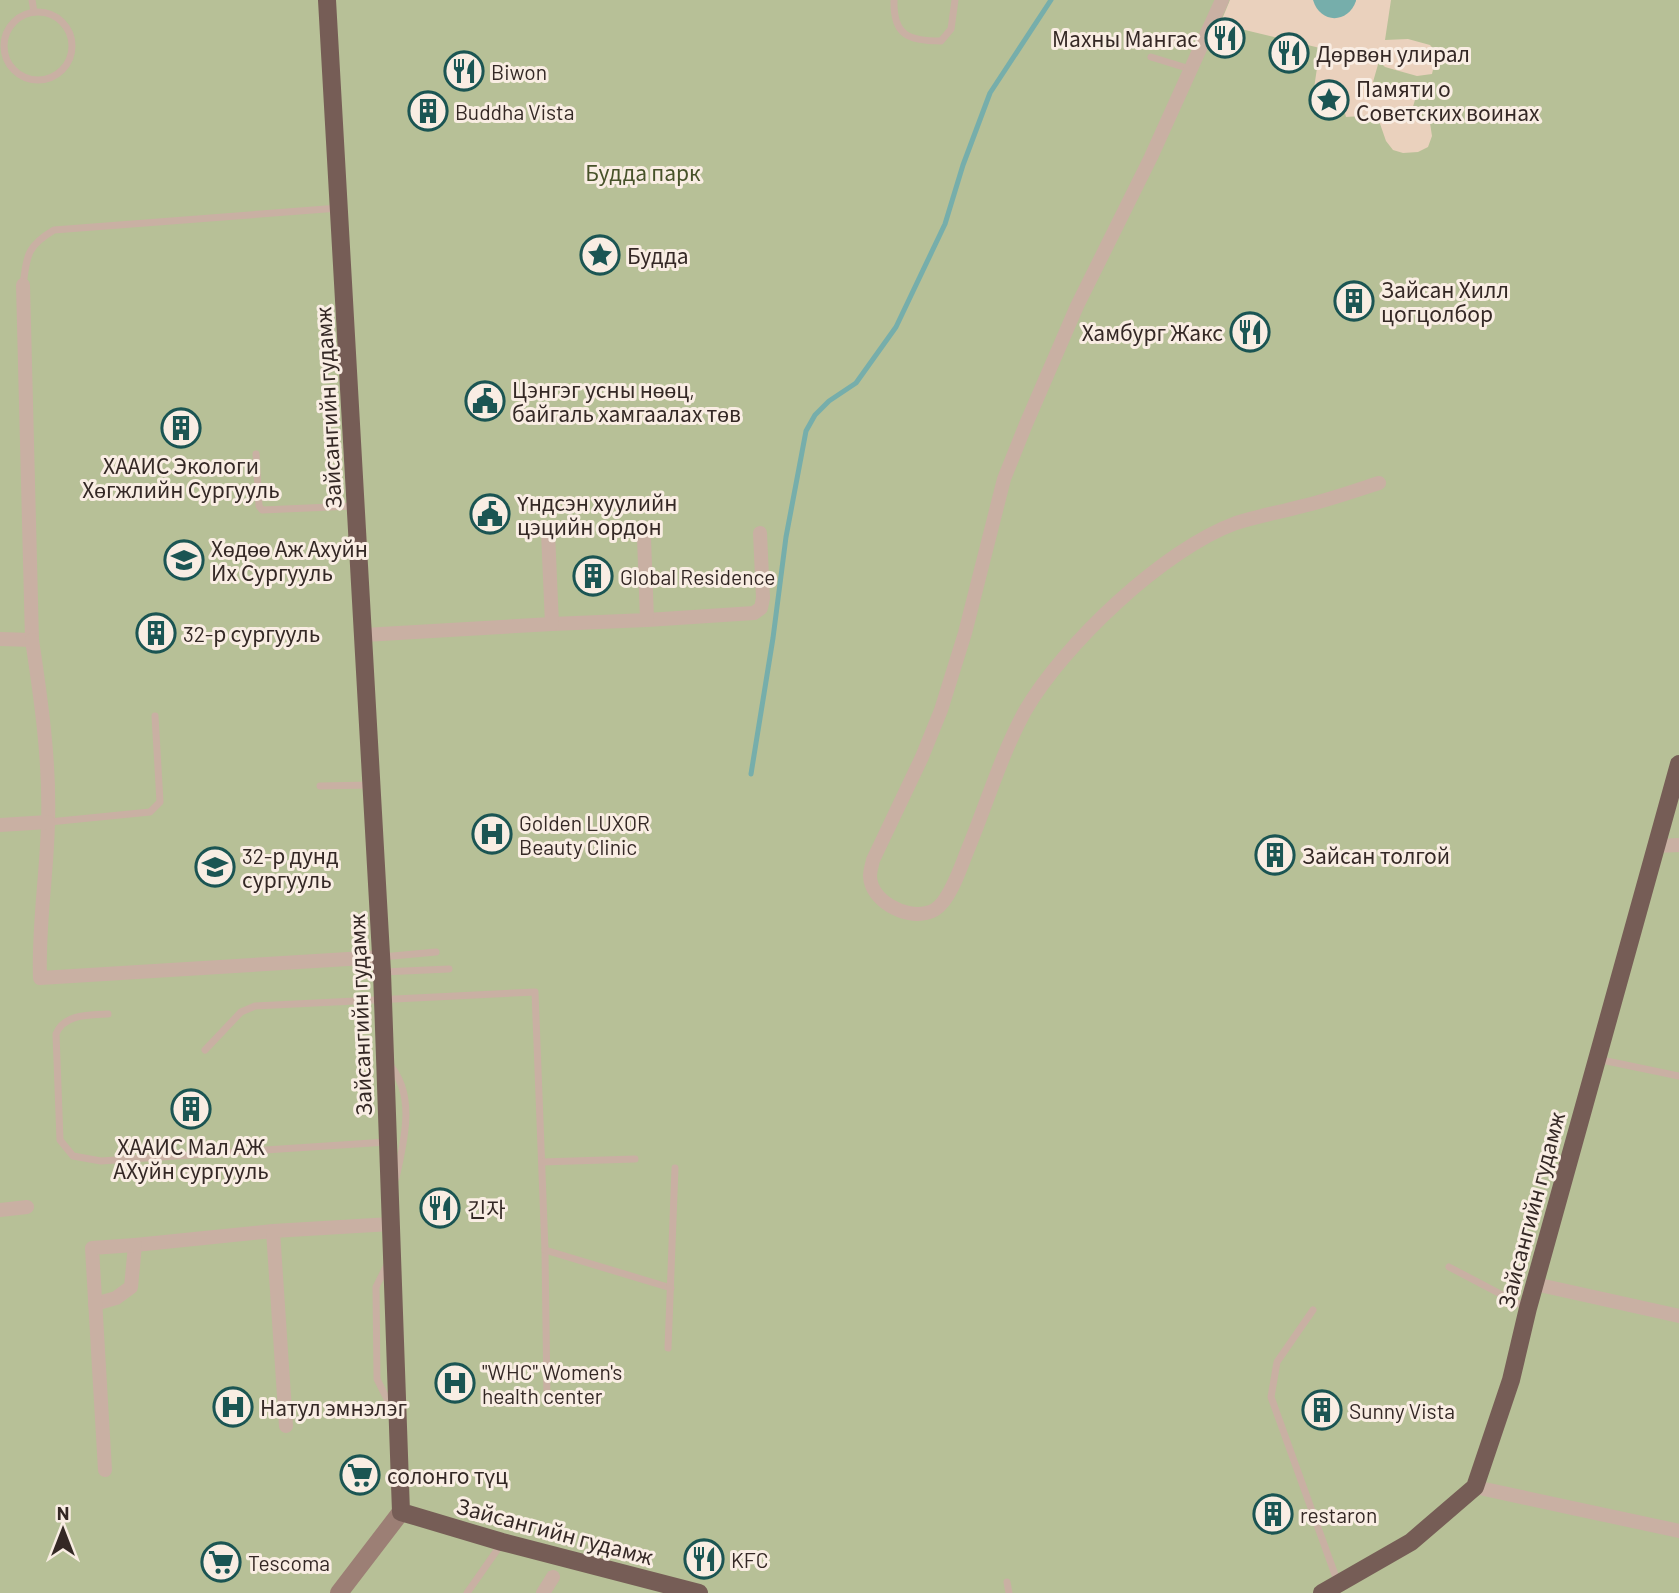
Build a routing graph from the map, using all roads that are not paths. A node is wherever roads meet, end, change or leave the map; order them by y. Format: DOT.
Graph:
graph roads {
  1 [pos="32,0"];
  2 [pos="327,0"];
  3 [pos="894,0"];
  4 [pos="955,0"];
  5 [pos="1222,0"];
  6 [pos="34,12"];
  7 [pos="1159,36"];
  8 [pos="1200,49"];
  9 [pos="1151,57"];
  10 [pos="1191,69"];
  11 [pos="340,208"];
  12 [pos="23,285"];
  13 [pos="256,454"];
  14 [pos="1379,483"];
  15 [pos="355,506"];
  16 [pos="548,533"];
  17 [pos="760,533"];
  18 [pos="644,538"];
  19 [pos="647,620"];
  20 [pos="552,624"];
  21 [pos="365,635"];
  22 [pos="0,639"];
  23 [pos="32,640"];
  24 [pos="155,716"];
  25 [pos="1679,764"];
  26 [pos="372,785"];
  27 [pos="320,786"];
  28 [pos="48,822"];
  29 [pos="0,825"];
  30 [pos="1679,845"];
  31 [pos="1657,846"];
  32 [pos="436,952"];
  33 [pos="381,964"];
  34 [pos="449,969"];
  35 [pos="383,998"];
  36 [pos="108,1014"];
  37 [pos="205,1049"];
  38 [pos="1596,1059"];
  39 [pos="385,1060"];
  40 [pos="1679,1076"];
  41 [pos="388,1142"];
  42 [pos="635,1159"];
  43 [pos="542,1162"];
  44 [pos="675,1168"];
  45 [pos="27,1207"];
  46 [pos="0,1210"];
  47 [pos="391,1215"];
  48 [pos="273,1231"];
  49 [pos="135,1245"];
  50 [pos="545,1250"];
  51 [pos="1449,1267"];
  52 [pos="1535,1284"];
  53 [pos="671,1288"];
  54 [pos="95,1304"];
  55 [pos="1528,1308"];
  56 [pos="1313,1310"];
  57 [pos="1679,1316"];
  58 [pos="667,1348"];
  59 [pos="547,1399"];
  60 [pos="286,1426"];
  61 [pos="104,1470"];
  62 [pos="1475,1487"];
  63 [pos="401,1512"];
  64 [pos="1679,1531"];
  65 [pos="502,1542"];
  66 [pos="566,1557"];
  67 [pos="553,1577"];
  68 [pos="1007,1582"];
  69 [pos="1338,1584"];
  70 [pos="339,1593"];
  71 [pos="467,1593"];
  72 [pos="543,1593"];
  73 [pos="699,1593"];
  74 [pos="1009,1593"];
  75 [pos="1322,1593"];
  1 -- 6 [label="lane"];
  2 -- 11 [label="main road, Зайсангийн гудамж"];
  3 -- 4 [label="lane"];
  5 -- 8 [label="street"];
  6 -- 6 [label="lane"];
  7 -- 8 [label="lane"];
  8 -- 10 [label="street"];
  9 -- 10 [label="lane"];
  10 -- 14 [label="street"];
  11 -- 12 [label="lane"];
  11 -- 15 [label="main road, Зайсангийн гудамж"];
  12 -- 23 [label="street"];
  13 -- 15 [label="lane"];
  15 -- 21 [label="main road, Зайсангийн гудамж"];
  16 -- 20 [label="street"];
  17 -- 19 [label="street"];
  18 -- 19 [label="street"];
  19 -- 20 [label="street"];
  20 -- 21 [label="street"];
  21 -- 26 [label="main road, Зайсангийн гудамж"];
  22 -- 23 [label="street"];
  23 -- 28 [label="street"];
  24 -- 28 [label="lane"];
  25 -- 31 [label="main road, Зайсангийн гудамж"];
  26 -- 27 [label="lane"];
  26 -- 33 [label="main road, Зайсангийн гудамж"];
  28 -- 29 [label="street"];
  28 -- 33 [label="street"];
  30 -- 31 [label="street"];
  31 -- 38 [label="main road, Зайсангийн гудамж"];
  32 -- 33 [label="lane"];
  33 -- 34 [label="lane"];
  33 -- 35 [label="main road, Зайсангийн гудамж"];
  35 -- 37 [label="lane"];
  35 -- 39 [label="main road, Зайсангийн гудамж"];
  35 -- 43 [label="lane"];
  36 -- 41 [label="lane"];
  38 -- 40 [label="lane"];
  38 -- 52 [label="main road, Зайсангийн гудамж"];
  39 -- 41 [label="main road, Зайсангийн гудамж"];
  39 -- 47 [label="lane"];
  41 -- 47 [label="main road, Зайсангийн гудамж"];
  42 -- 43 [label="lane"];
  43 -- 50 [label="lane"];
  44 -- 53 [label="lane"];
  45 -- 46 [label="street"];
  47 -- 48 [label="street"];
  47 -- 63 [label="main road, Зайсангийн гудамж"];
  48 -- 49 [label="street"];
  48 -- 60 [label="street"];
  49 -- 54 [label="street"];
  49 -- 54 [label="street"];
  50 -- 53 [label="lane"];
  50 -- 59 [label="lane"];
  51 -- 55 [label="lane"];
  52 -- 55 [label="main road, Зайсангийн гудамж"];
  52 -- 57 [label="street"];
  53 -- 58 [label="lane"];
  54 -- 61 [label="street"];
  55 -- 62 [label="main road, Зайсангийн гудамж"];
  56 -- 69 [label="lane"];
  62 -- 64 [label="street"];
  62 -- 69 [label="main road"];
  63 -- 65 [label="main road, Зайсангийн гудамж"];
  63 -- 70 [label="street"];
  65 -- 66 [label="main road, Зайсангийн гудамж"];
  65 -- 71 [label="lane"];
  66 -- 67 [label="lane"];
  66 -- 73 [label="main road, Зайсангийн гудамж"];
  67 -- 72 [label="street"];
  68 -- 74 [label="lane"];
  69 -- 75 [label="main road"];
}
